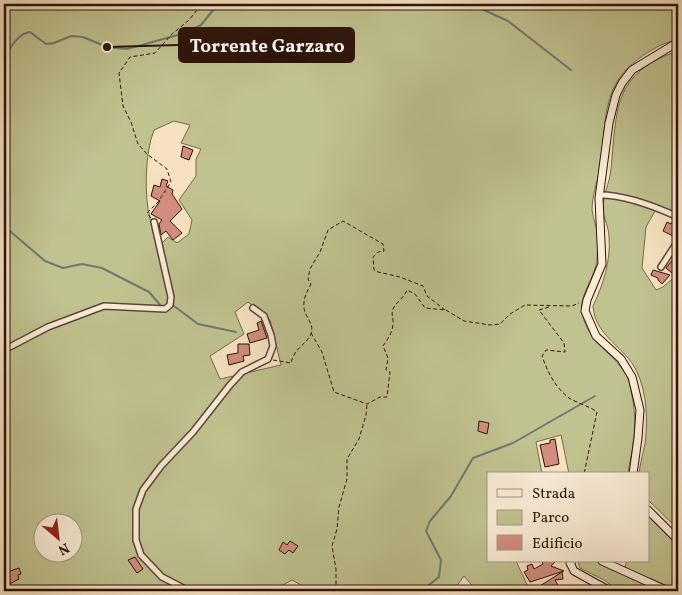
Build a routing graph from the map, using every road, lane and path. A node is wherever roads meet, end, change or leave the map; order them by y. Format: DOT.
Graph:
graph roads {
  1 [pos="202,4"];
  2 [pos="678,42"];
  3 [pos="600,194"];
  4 [pos="678,217"];
  5 [pos="154,222"];
  6 [pos="678,242"];
  7 [pos="661,267"];
  8 [pos="587,300"];
  9 [pos="552,306"];
  10 [pos="252,308"];
  11 [pos="446,310"];
  12 [pos="311,334"];
  13 [pos="4,350"];
  14 [pos="268,359"];
  15 [pos="367,404"];
  16 [pos="584,472"];
  17 [pos="633,472"];
  18 [pos="650,512"];
  19 [pos="678,540"];
  20 [pos="571,562"];
  21 [pos="604,562"];
  22 [pos="190,591"];
  23 [pos="336,591"];
  24 [pos="610,591"];
  25 [pos="668,591"];
  1 -- 5 [label="path"];
  2 -- 3 [label="street"];
  3 -- 4 [label="street"];
  3 -- 8 [label="street"];
  5 -- 13 [label="street"];
  6 -- 7 [label="street"];
  8 -- 9 [label="path"];
  8 -- 17 [label="street"];
  9 -- 11 [label="path"];
  9 -- 16 [label="path"];
  10 -- 14 [label="street"];
  11 -- 12 [label="path"];
  11 -- 15 [label="path"];
  12 -- 14 [label="path"];
  12 -- 15 [label="path"];
  14 -- 22 [label="street"];
  15 -- 23 [label="path"];
  18 -- 19 [label="street"];
  20 -- 24 [label="street"];
  21 -- 25 [label="street"];
}
